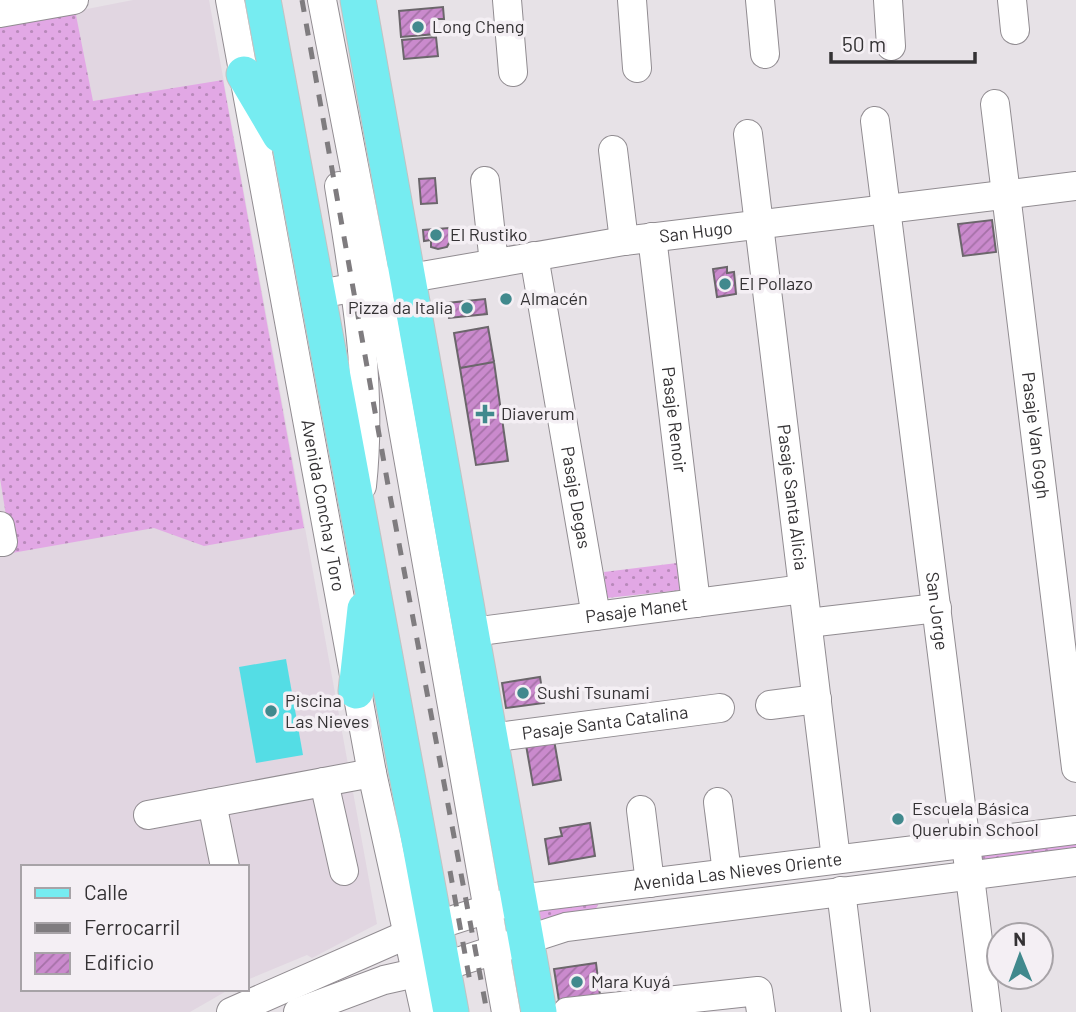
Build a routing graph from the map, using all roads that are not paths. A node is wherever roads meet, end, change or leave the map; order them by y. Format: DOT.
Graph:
graph roads {
  1 [pos="74,0"];
  2 [pos="230,0"];
  3 [pos="263,0"];
  4 [pos="311,0"];
  5 [pos="322,0"];
  6 [pos="358,0"];
  7 [pos="507,0"];
  8 [pos="632,0"];
  9 [pos="760,0"];
  10 [pos="888,0"];
  11 [pos="1012,0"];
  12 [pos="0,13"];
  13 [pos="1015,30"];
  14 [pos="891,46"];
  15 [pos="765,54"];
  16 [pos="637,68"];
  17 [pos="513,72"];
  18 [pos="244,74"];
  19 [pos="995,104"];
  20 [pos="875,121"];
  21 [pos="748,134"];
  22 [pos="613,150"];
  23 [pos="293,157"];
  24 [pos="485,181"];
  25 [pos="1076,186"];
  26 [pos="1006,194"];
  27 [pos="888,209"];
  28 [pos="759,225"];
  29 [pos="638,239"];
  30 [pos="534,256"];
  31 [pos="494,263"];
  32 [pos="380,284"];
  33 [pos="318,294"];
  34 [pos="359,512"];
  35 [pos="0,526"];
  36 [pos="0,542"];
  37 [pos="369,571"];
  38 [pos="803,589"];
  39 [pos="696,603"];
  40 [pos="937,608"];
  41 [pos="596,615"];
  42 [pos="808,623"];
  43 [pos="474,647"];
  44 [pos="356,691"];
  45 [pos="817,699"];
  46 [pos="770,705"];
  47 [pos="720,708"];
  48 [pos="490,738"];
  49 [pos="1076,768"];
  50 [pos="372,773"];
  51 [pos="324,782"];
  52 [pos="465,789"];
  53 [pos="719,802"];
  54 [pos="212,803"];
  55 [pos="641,810"];
  56 [pos="148,815"];
  57 [pos="1076,830"];
  58 [pos="966,844"];
  59 [pos="836,859"];
  60 [pos="1076,862"];
  61 [pos="225,865"];
  62 [pos="344,871"];
  63 [pos="727,873"];
  64 [pos="970,875"];
  65 [pos="659,882"];
  66 [pos="841,891"];
  67 [pos="503,904"];
  68 [pos="672,912"];
  69 [pos="420,931"];
  70 [pos="510,946"];
  71 [pos="429,970"];
  72 [pos="708,1004"];
  73 [pos="231,1012"];
  74 [pos="298,1012"];
  75 [pos="425,1012"];
  76 [pos="451,1012"];
  77 [pos="506,1012"];
  78 [pos="539,1012"];
  79 [pos="567,1012"];
  80 [pos="761,1012"];
  81 [pos="856,1012"];
  82 [pos="987,1012"];
  1 -- 12 [label="street"];
  2 -- 18 [label="street, Avenida Concha y Toro"];
  3 -- 23 [label="main road, Avenida Concha y Toro"];
  4 -- 32 [label="street"];
  5 -- 32 [label="street"];
  6 -- 32 [label="main road"];
  7 -- 17 [label="street"];
  8 -- 16 [label="street"];
  9 -- 15 [label="street"];
  10 -- 14 [label="street"];
  11 -- 13 [label="street"];
  18 -- 23 [label="main road"];
  18 -- 44 [label="street, Avenida Concha y Toro"];
  19 -- 26 [label="street, Pasaje Van Gogh"];
  20 -- 27 [label="street, San Jorge"];
  21 -- 28 [label="street, Pasaje Santa Alicia"];
  22 -- 29 [label="street, Pasaje Renoir"];
  23 -- 33 [label="main road, Avenida Concha y Toro"];
  24 -- 31 [label="street"];
  25 -- 26 [label="street, San Hugo"];
  26 -- 27 [label="street, San Hugo"];
  26 -- 49 [label="street, Pasaje Van Gogh"];
  27 -- 28 [label="street, San Hugo"];
  27 -- 40 [label="street, San Jorge"];
  28 -- 29 [label="street, San Hugo"];
  28 -- 38 [label="street, Pasaje Santa Alicia"];
  29 -- 30 [label="street, San Hugo"];
  29 -- 39 [label="street, Pasaje Renoir"];
  30 -- 31 [label="street, San Hugo"];
  30 -- 41 [label="street, Pasaje Degas"];
  31 -- 32 [label="street, San Hugo"];
  32 -- 33 [label="street, San Hugo"];
  32 -- 34 [label="street"];
  32 -- 43 [label="main road"];
  32 -- 52 [label="street"];
  33 -- 34 [label="main road, Avenida Concha y Toro"];
  34 -- 37 [label="main road, Avenida Concha y Toro"];
  35 -- 36 [label="street"];
  37 -- 44 [label="main road"];
  37 -- 69 [label="main road, Avenida Concha y Toro"];
  38 -- 39 [label="street, Pasaje Manet"];
  38 -- 42 [label="street, Pasaje Santa Alicia"];
  39 -- 41 [label="street, Pasaje Manet"];
  40 -- 42 [label="street"];
  40 -- 58 [label="street, San Jorge"];
  41 -- 43 [label="street, Pasaje Manet"];
  42 -- 45 [label="street, Pasaje Santa Alicia"];
  43 -- 48 [label="main road"];
  43 -- 52 [label="street"];
  44 -- 50 [label="street, Avenida Concha y Toro"];
  45 -- 46 [label="street"];
  45 -- 59 [label="street, Pasaje Santa Alicia"];
  47 -- 48 [label="street, Pasaje Santa Catalina"];
  48 -- 67 [label="main road"];
  50 -- 51 [label="street"];
  50 -- 69 [label="street, Avenida Concha y Toro"];
  51 -- 54 [label="street"];
  51 -- 62 [label="street"];
  52 -- 67 [label="street"];
  53 -- 63 [label="street"];
  54 -- 56 [label="street"];
  54 -- 61 [label="street"];
  55 -- 65 [label="street"];
  57 -- 58 [label="street, Avenida Las Nieves Oriente"];
  58 -- 59 [label="street, Avenida Las Nieves Oriente"];
  58 -- 64 [label="street, San Jorge"];
  59 -- 63 [label="street, Avenida Las Nieves Oriente"];
  60 -- 64 [label="street, Avenida Las Nieves Oriente"];
  63 -- 65 [label="street, Avenida Las Nieves Oriente"];
  64 -- 66 [label="street, Avenida Las Nieves Oriente"];
  64 -- 82 [label="street, San Jorge"];
  65 -- 67 [label="street, Avenida Las Nieves Oriente"];
  65 -- 68 [label="street"];
  66 -- 68 [label="street, Avenida Las Nieves Oriente"];
  66 -- 81 [label="street"];
  67 -- 69 [label="street, Avenida Las Nieves Oriente"];
  67 -- 70 [label="main road"];
  68 -- 70 [label="street, Avenida Las Nieves Oriente"];
  69 -- 71 [label="main road, Avenida Concha y Toro"];
  69 -- 73 [label="street, Avenida Las Nieves Oriente"];
  70 -- 71 [label="street, Avenida Las Nieves Oriente"];
  70 -- 77 [label="street"];
  70 -- 78 [label="main road"];
  71 -- 74 [label="street, Avenida Las Nieves Oriente"];
  71 -- 75 [label="street, Avenida Concha y Toro"];
  71 -- 76 [label="main road, Avenida Concha y Toro"];
  72 -- 79 [label="street"];
  72 -- 80 [label="street"];
}
